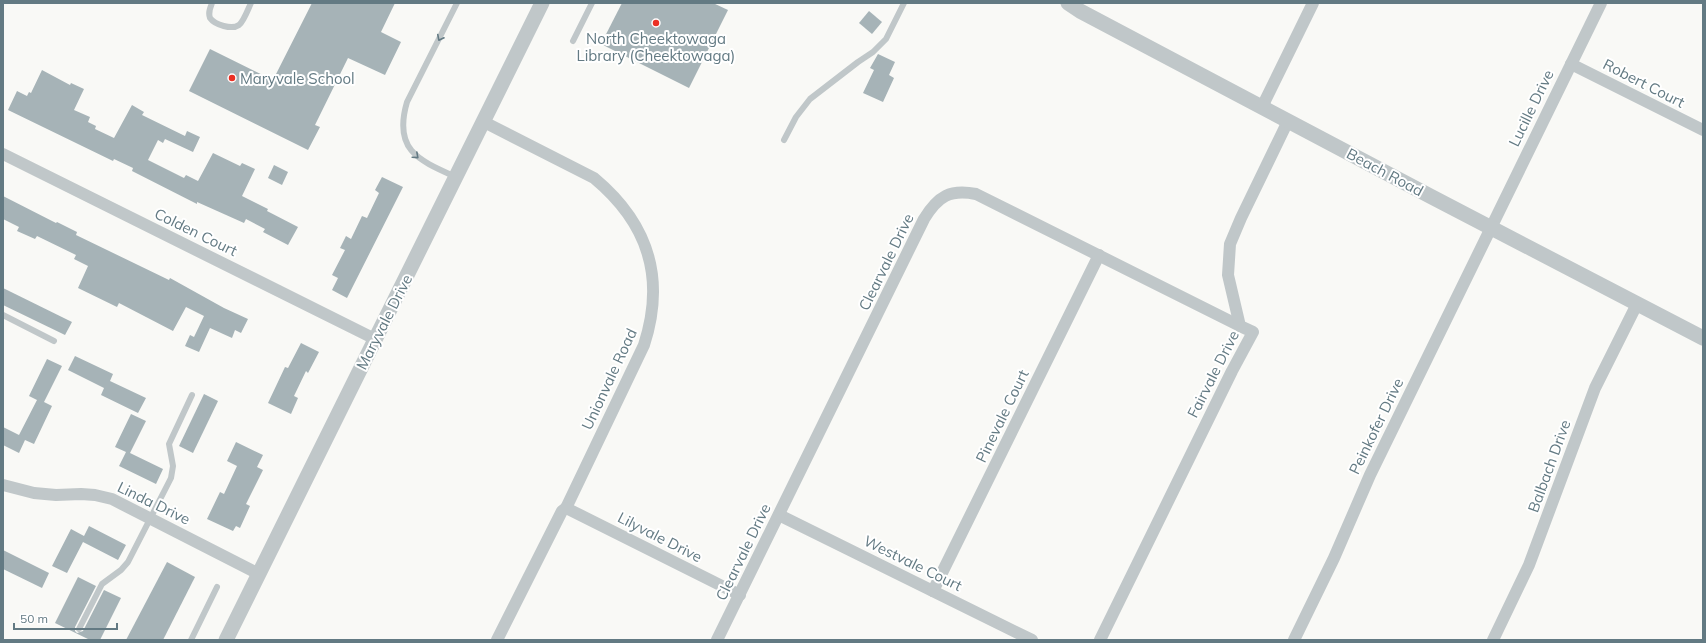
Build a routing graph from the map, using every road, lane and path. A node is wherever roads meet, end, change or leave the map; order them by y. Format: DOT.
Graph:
graph roads {
  1 [pos="212,3"];
  2 [pos="251,3"];
  3 [pos="457,3"];
  4 [pos="542,3"];
  5 [pos="592,3"];
  6 [pos="904,3"];
  7 [pos="1068,3"];
  8 [pos="1313,3"];
  9 [pos="1601,3"];
  10 [pos="573,41"];
  11 [pos="1571,64"];
  12 [pos="1262,107"];
  13 [pos="1288,121"];
  14 [pos="484,122"];
  15 [pos="1703,130"];
  16 [pos="784,140"];
  17 [pos="3,154"];
  18 [pos="456,177"];
  19 [pos="1491,228"];
  20 [pos="1099,255"];
  21 [pos="1637,304"];
  22 [pos="3,316"];
  23 [pos="1240,326"];
  24 [pos="1703,338"];
  25 [pos="375,339"];
  26 [pos="54,340"];
  27 [pos="192,395"];
  28 [pos="3,485"];
  29 [pos="566,508"];
  30 [pos="779,515"];
  31 [pos="150,519"];
  32 [pos="259,574"];
  33 [pos="217,587"];
  34 [pos="934,591"];
  35 [pos="740,595"];
  36 [pos="79,629"];
  37 [pos="192,640"];
  38 [pos="226,640"];
  39 [pos="497,640"];
  40 [pos="717,640"];
  41 [pos="1032,640"];
  42 [pos="1100,640"];
  43 [pos="1294,640"];
  44 [pos="1493,640"];
  1 -- 2 [label="lane"];
  3 -- 18 [label="lane, one-way"];
  4 -- 14 [label="street, Maryvale Drive"];
  5 -- 10 [label="lane"];
  6 -- 16 [label="lane"];
  7 -- 12 [label="street, Beach Road"];
  8 -- 12 [label="street"];
  9 -- 11 [label="street, Lucille Drive"];
  11 -- 15 [label="street, Robert Court"];
  11 -- 19 [label="street, Lucille Drive"];
  12 -- 13 [label="street, Beach Road"];
  13 -- 19 [label="street, Beach Road"];
  13 -- 23 [label="street, Fairvale Drive"];
  14 -- 18 [label="street, Maryvale Drive"];
  14 -- 29 [label="street, Unionvale Road"];
  17 -- 25 [label="street, Colden Court"];
  18 -- 25 [label="street, Maryvale Drive"];
  19 -- 21 [label="street, Beach Road"];
  19 -- 43 [label="street, Peinkofer Drive"];
  20 -- 23 [label="street, Clearvale Drive"];
  20 -- 30 [label="street, Clearvale Drive"];
  20 -- 34 [label="street, Pinevale Court"];
  21 -- 24 [label="street, Beach Road"];
  21 -- 44 [label="street, Balbach Drive"];
  22 -- 26 [label="lane"];
  23 -- 42 [label="street, Fairvale Drive"];
  25 -- 32 [label="street, Maryvale Drive"];
  27 -- 31 [label="lane"];
  28 -- 31 [label="street, Linda Drive"];
  29 -- 35 [label="street, Lilyvale Drive"];
  29 -- 39 [label="street, Unionvale Road"];
  30 -- 34 [label="street, Westvale Court"];
  30 -- 35 [label="street, Clearvale Drive"];
  31 -- 32 [label="street, Linda Drive"];
  31 -- 36 [label="lane"];
  32 -- 38 [label="street, Maryvale Drive"];
  33 -- 37 [label="lane"];
  34 -- 41 [label="street, Westvale Court"];
  35 -- 40 [label="street, Clearvale Drive"];
}
